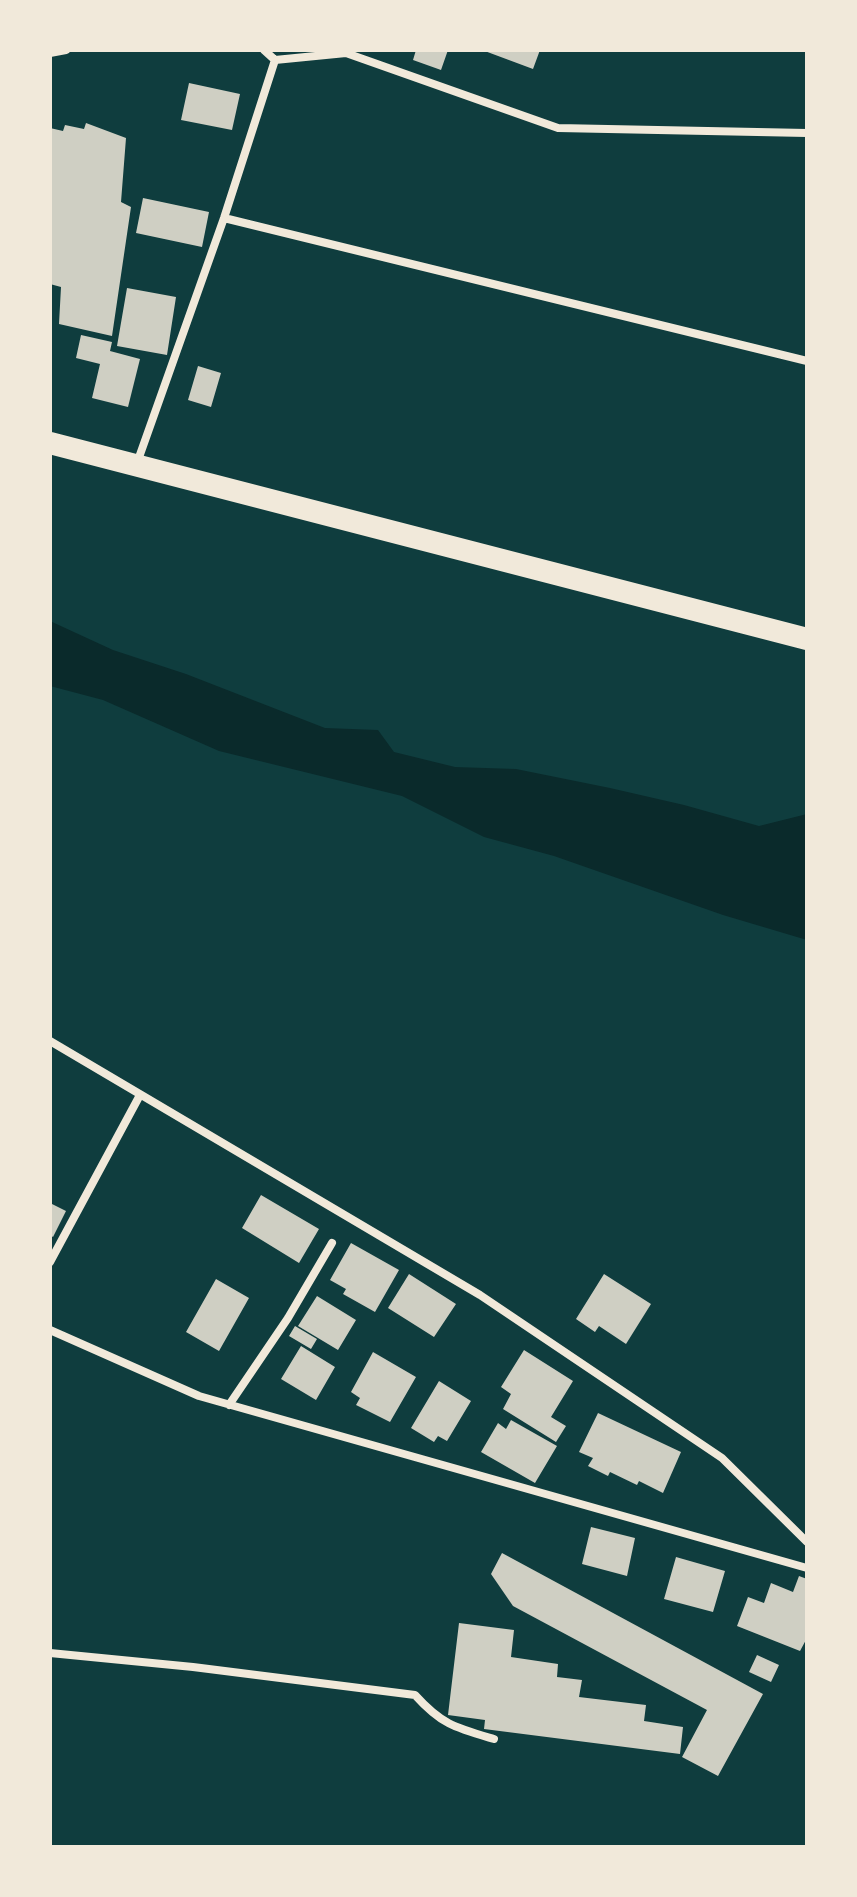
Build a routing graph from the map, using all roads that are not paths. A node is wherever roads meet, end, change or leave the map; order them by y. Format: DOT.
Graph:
graph roads {
  1 [pos="66,50"];
  2 [pos="264,50"];
  3 [pos="349,51"];
  4 [pos="50,53"];
  5 [pos="275,60"];
  6 [pos="807,133"];
  7 [pos="224,218"];
  8 [pos="807,361"];
  9 [pos="50,443"];
  10 [pos="137,464"];
  11 [pos="807,639"];
  12 [pos="50,1041"];
  13 [pos="140,1095"];
  14 [pos="332,1243"];
  15 [pos="50,1262"];
  16 [pos="50,1330"];
  17 [pos="229,1405"];
  18 [pos="807,1542"];
  19 [pos="807,1568"];
  20 [pos="50,1653"];
  21 [pos="494,1739"];
  1 -- 4 [label="street"];
  2 -- 5 [label="street"];
  3 -- 5 [label="street"];
  3 -- 6 [label="street"];
  5 -- 7 [label="street"];
  7 -- 8 [label="street"];
  7 -- 10 [label="street"];
  9 -- 10 [label="highway"];
  10 -- 11 [label="highway"];
  12 -- 13 [label="street"];
  13 -- 15 [label="street"];
  13 -- 18 [label="street"];
  14 -- 17 [label="street"];
  16 -- 17 [label="street"];
  17 -- 19 [label="street"];
  20 -- 21 [label="street"];
}
